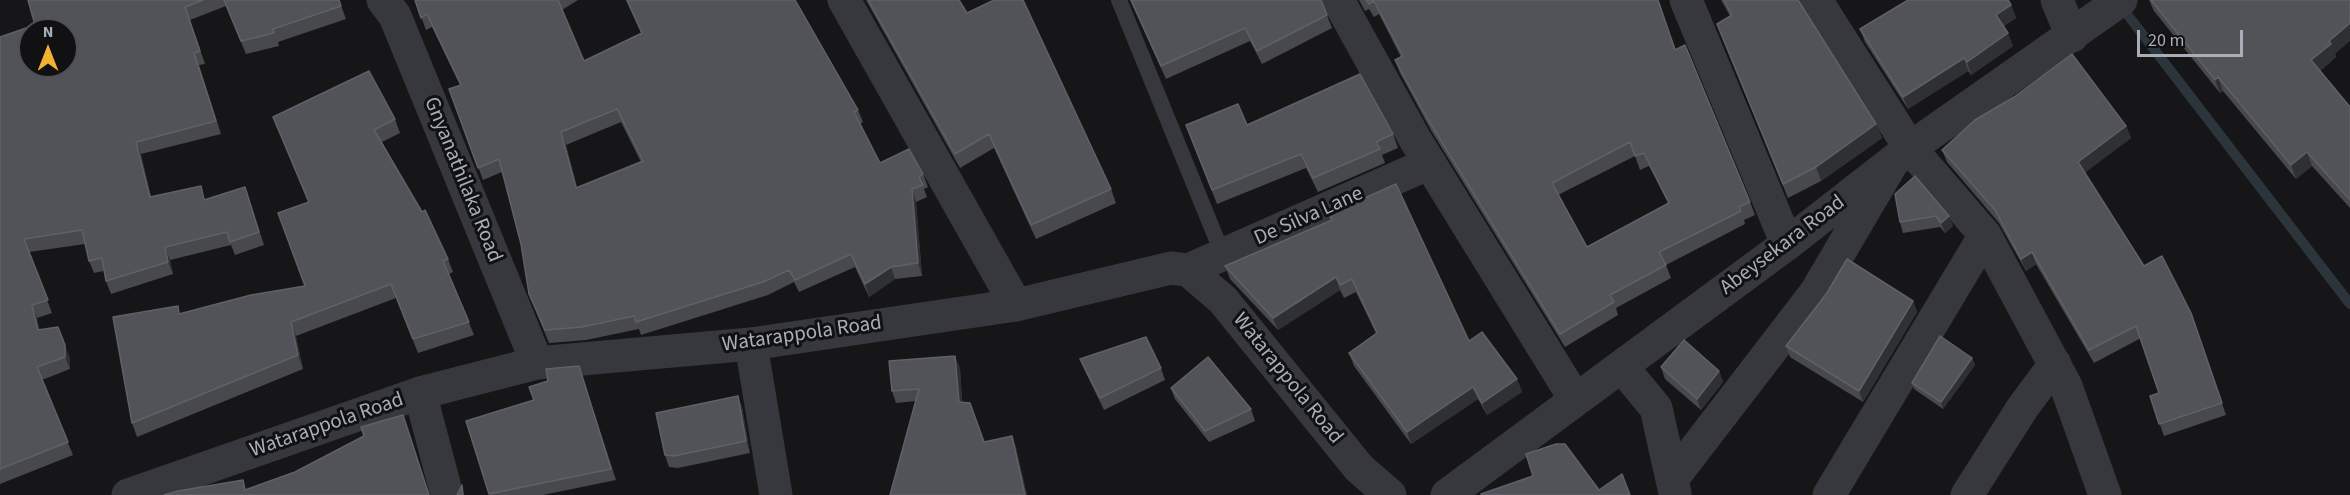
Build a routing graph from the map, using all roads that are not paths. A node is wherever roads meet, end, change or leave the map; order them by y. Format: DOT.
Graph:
graph roads {
  1 [pos="383,0"];
  2 [pos="844,0"];
  3 [pos="1119,0"];
  4 [pos="1338,0"];
  5 [pos="1686,0"];
  6 [pos="1816,0"];
  7 [pos="2057,0"];
  8 [pos="2121,0"];
  9 [pos="2077,32"];
  10 [pos="1901,156"];
  11 [pos="1430,163"];
  12 [pos="1985,235"];
  13 [pos="1787,244"];
  14 [pos="1223,255"];
  15 [pos="1188,270"];
  16 [pos="1016,305"];
  17 [pos="751,344"];
  18 [pos="537,363"];
  19 [pos="2055,364"];
  20 [pos="1622,367"];
  21 [pos="420,393"];
  22 [pos="1575,399"];
  23 [pos="1674,486"];
  24 [pos="2104,494"];
  25 [pos="128,495"];
  26 [pos="447,495"];
  27 [pos="776,495"];
  28 [pos="1390,495"];
  29 [pos="1447,495"];
  30 [pos="1829,495"];
  31 [pos="1967,495"];
  1 -- 18 [label="street, Gnyanathilaka Road"];
  2 -- 16 [label="street"];
  3 -- 14 [label="lane"];
  4 -- 11 [label="street"];
  5 -- 13 [label="street"];
  6 -- 10 [label="street"];
  7 -- 9 [label="street"];
  8 -- 9 [label="street, Abeysekara Road"];
  9 -- 10 [label="street, Abeysekara Road"];
  10 -- 12 [label="street"];
  10 -- 13 [label="street, Abeysekara Road"];
  10 -- 23 [label="street"];
  11 -- 14 [label="street, De Silva Lane"];
  11 -- 22 [label="street"];
  12 -- 19 [label="street"];
  12 -- 30 [label="street"];
  13 -- 20 [label="street, Abeysekara Road"];
  14 -- 15 [label="street, De Silva Lane"];
  15 -- 16 [label="street, Watarappola Road"];
  15 -- 28 [label="street, Watarappola Road"];
  16 -- 17 [label="street, Watarappola Road"];
  17 -- 18 [label="street, Watarappola Road"];
  17 -- 27 [label="street"];
  18 -- 21 [label="street, Watarappola Road"];
  19 -- 24 [label="street"];
  19 -- 31 [label="street"];
  20 -- 22 [label="street, Abeysekara Road"];
  20 -- 23 [label="street"];
  21 -- 25 [label="street, Watarappola Road"];
  21 -- 26 [label="street"];
  22 -- 29 [label="street, Abeysekara Road"];
}
